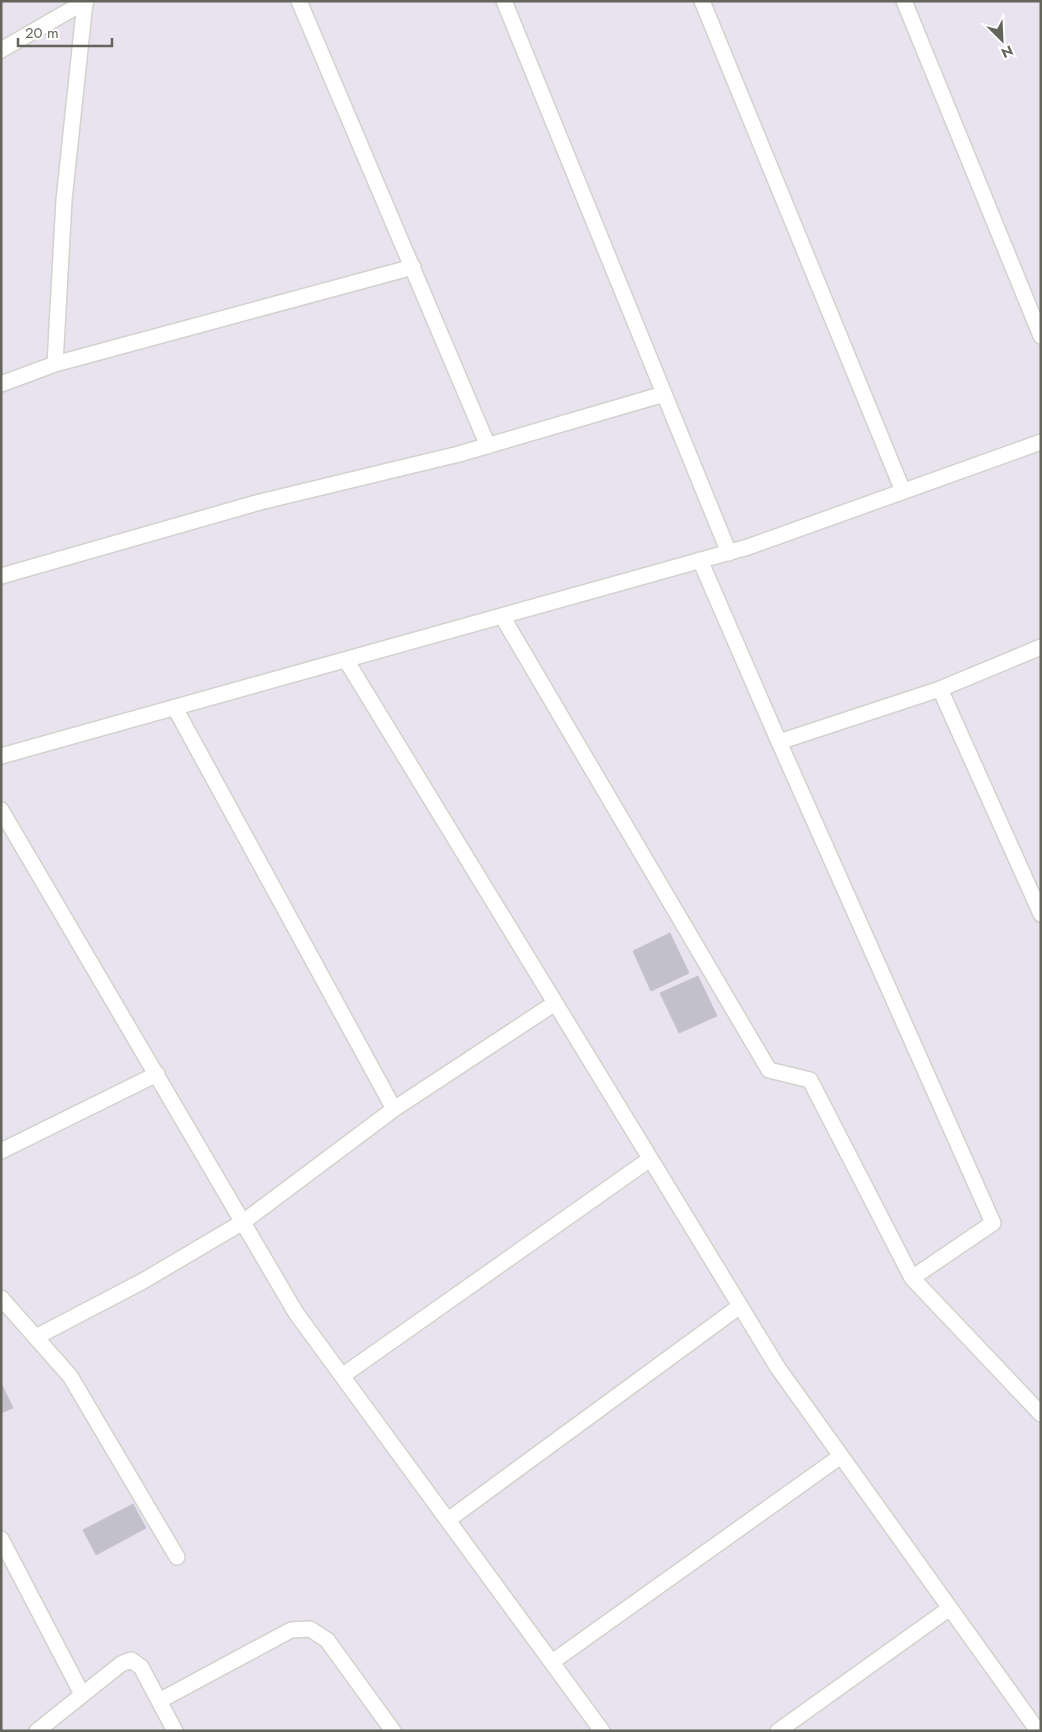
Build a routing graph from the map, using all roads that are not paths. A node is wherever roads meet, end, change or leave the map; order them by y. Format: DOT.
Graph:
graph roads {
  1 [pos="85,1"];
  2 [pos="299,1"];
  3 [pos="504,1"];
  4 [pos="702,1"];
  5 [pos="904,1"];
  6 [pos="1,50"];
  7 [pos="413,267"];
  8 [pos="1041,336"];
  9 [pos="54,364"];
  10 [pos="1,384"];
  11 [pos="664,394"];
  12 [pos="1041,442"];
  13 [pos="488,446"];
  14 [pos="904,491"];
  15 [pos="728,553"];
  16 [pos="700,560"];
  17 [pos="1,576"];
  18 [pos="502,616"];
  19 [pos="1041,647"];
  20 [pos="346,660"];
  21 [pos="940,690"];
  22 [pos="175,708"];
  23 [pos="779,742"];
  24 [pos="1,756"];
  25 [pos="1,810"];
  26 [pos="1039,906"];
  27 [pos="555,1003"];
  28 [pos="156,1074"];
  29 [pos="394,1110"];
  30 [pos="1,1151"];
  31 [pos="650,1158"];
  32 [pos="243,1222"];
  33 [pos="912,1278"];
  34 [pos="1,1298"];
  35 [pos="740,1306"];
  36 [pos="36,1337"];
  37 [pos="342,1376"];
  38 [pos="1041,1414"];
  39 [pos="841,1456"];
  40 [pos="448,1520"];
  41 [pos="1,1539"];
  42 [pos="177,1557"];
  43 [pos="950,1608"];
  44 [pos="552,1662"];
  45 [pos="82,1694"];
  46 [pos="160,1701"];
  47 [pos="37,1731"];
  48 [pos="175,1731"];
  49 [pos="393,1731"];
  50 [pos="602,1731"];
  51 [pos="778,1731"];
  52 [pos="1038,1731"];
  1 -- 6 [label="street"];
  1 -- 9 [label="street"];
  2 -- 7 [label="street"];
  3 -- 11 [label="street"];
  4 -- 14 [label="street"];
  5 -- 8 [label="street"];
  7 -- 9 [label="street"];
  7 -- 13 [label="street"];
  9 -- 10 [label="street"];
  11 -- 13 [label="street"];
  11 -- 15 [label="street"];
  12 -- 14 [label="street"];
  13 -- 17 [label="street"];
  14 -- 15 [label="street"];
  15 -- 16 [label="street"];
  16 -- 18 [label="street"];
  16 -- 23 [label="street"];
  18 -- 20 [label="street"];
  18 -- 33 [label="street"];
  19 -- 21 [label="street"];
  20 -- 22 [label="street"];
  20 -- 27 [label="street"];
  21 -- 23 [label="street"];
  21 -- 26 [label="street"];
  22 -- 24 [label="street"];
  22 -- 29 [label="street"];
  23 -- 33 [label="street"];
  25 -- 28 [label="street"];
  27 -- 29 [label="street"];
  27 -- 31 [label="street"];
  28 -- 30 [label="street"];
  28 -- 32 [label="street"];
  29 -- 32 [label="street"];
  31 -- 35 [label="street"];
  31 -- 37 [label="street"];
  32 -- 36 [label="street"];
  32 -- 37 [label="street"];
  33 -- 38 [label="street"];
  34 -- 36 [label="street"];
  35 -- 39 [label="street"];
  35 -- 40 [label="street"];
  36 -- 42 [label="street"];
  37 -- 40 [label="street"];
  39 -- 43 [label="street"];
  39 -- 44 [label="street"];
  40 -- 44 [label="street"];
  41 -- 45 [label="street"];
  43 -- 51 [label="street"];
  43 -- 52 [label="street"];
  44 -- 50 [label="street"];
  45 -- 46 [label="street"];
  45 -- 47 [label="street"];
  46 -- 48 [label="street"];
  46 -- 49 [label="street"];
}
